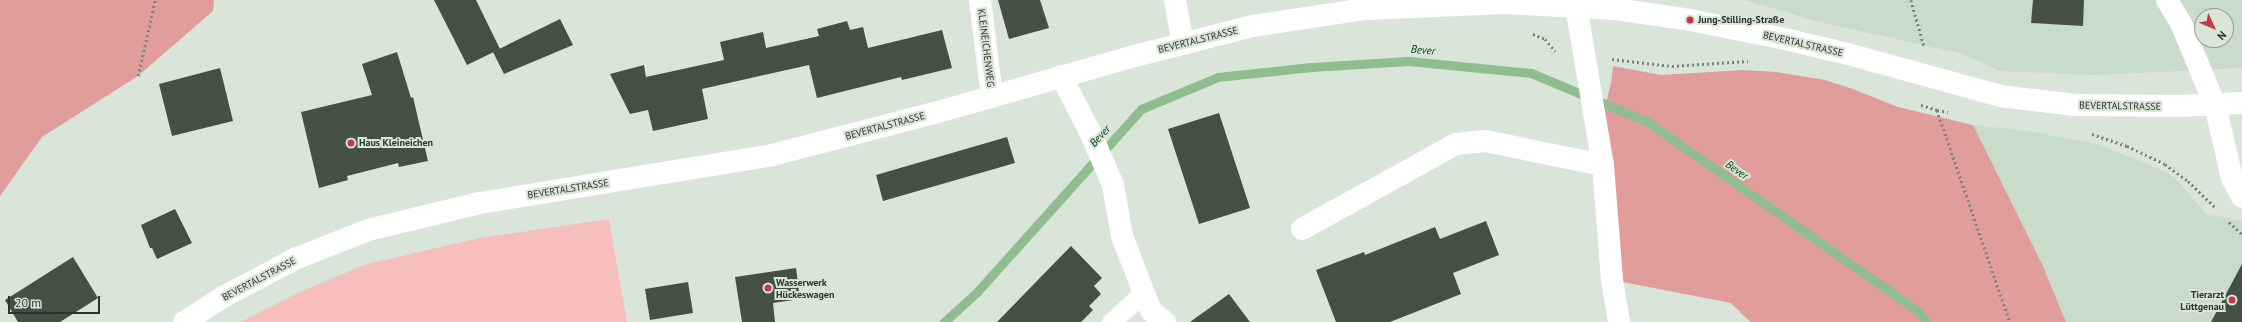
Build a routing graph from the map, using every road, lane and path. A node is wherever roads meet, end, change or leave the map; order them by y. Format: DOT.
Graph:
graph roads {
  1 [pos="155,0"];
  2 [pos="980,0"];
  3 [pos="1175,0"];
  4 [pos="1911,0"];
  5 [pos="2167,0"];
  6 [pos="1576,3"];
  7 [pos="1183,44"];
  8 [pos="1916,74"];
  9 [pos="138,76"];
  10 [pos="1061,76"];
  11 [pos="992,97"];
  12 [pos="1917,103"];
  13 [pos="2242,103"];
  14 [pos="2215,105"];
  15 [pos="1937,110"];
  16 [pos="1952,112"];
  17 [pos="2086,133"];
  18 [pos="1603,165"];
  19 [pos="2242,197"];
  20 [pos="2219,212"];
  21 [pos="2224,217"];
  22 [pos="1302,229"];
  23 [pos="2242,234"];
  24 [pos="1144,293"];
  25 [pos="184,322"];
  26 [pos="1111,322"];
  27 [pos="1165,322"];
  28 [pos="1619,322"];
  29 [pos="2010,322"];
  1 -- 9 [label="path"];
  2 -- 11 [label="street, KLEINEICHENWEG"];
  3 -- 7 [label="street"];
  4 -- 8 [label="path"];
  5 -- 14 [label="street"];
  6 -- 7 [label="street, BEVERTALSTRASSE"];
  6 -- 8 [label="street, BEVERTALSTRASSE"];
  6 -- 18 [label="street"];
  7 -- 10 [label="street, BEVERTALSTRASSE"];
  8 -- 14 [label="street, BEVERTALSTRASSE"];
  10 -- 11 [label="street, BEVERTALSTRASSE"];
  10 -- 24 [label="street"];
  11 -- 25 [label="street, BEVERTALSTRASSE"];
  12 -- 15 [label="path"];
  13 -- 14 [label="street, BEVERTALSTRASSE"];
  14 -- 19 [label="street"];
  15 -- 16 [label="path"];
  15 -- 29 [label="path"];
  17 -- 20 [label="path"];
  18 -- 22 [label="street"];
  18 -- 28 [label="street"];
  21 -- 23 [label="path"];
  24 -- 26 [label="lane"];
  24 -- 27 [label="street"];
}
